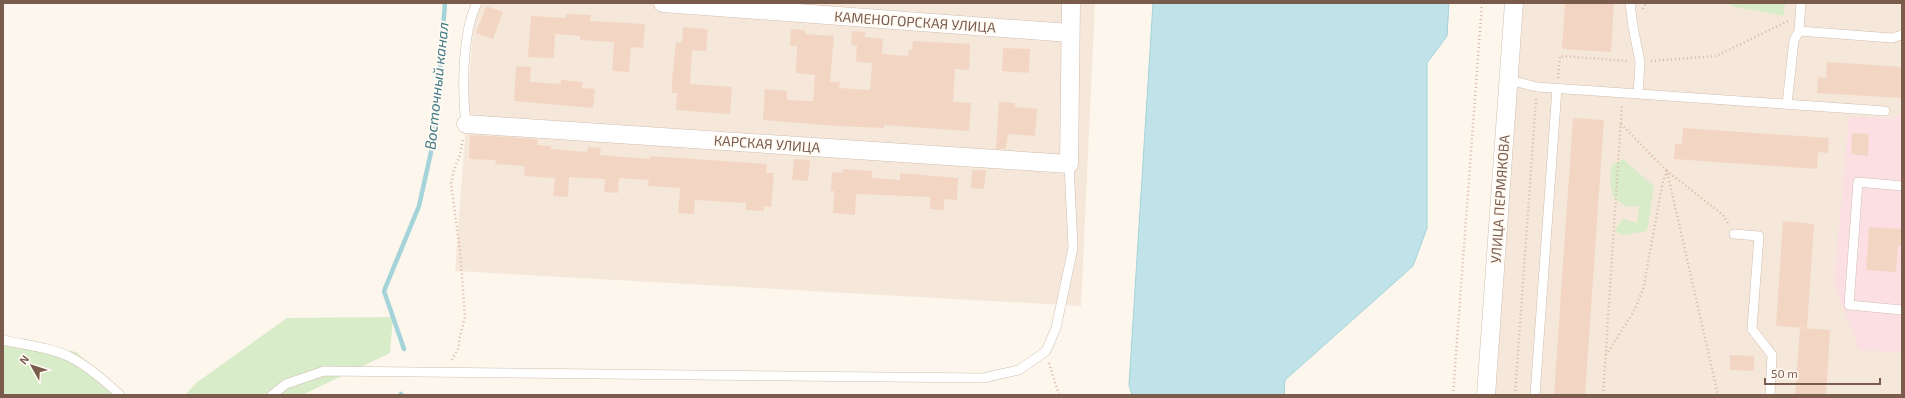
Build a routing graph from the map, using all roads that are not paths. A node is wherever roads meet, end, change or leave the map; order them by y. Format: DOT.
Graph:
graph roads {
  1 [pos="477,3"];
  2 [pos="663,3"];
  3 [pos="1071,3"];
  4 [pos="1514,3"];
  5 [pos="1630,3"];
  6 [pos="1801,3"];
  7 [pos="1799,31"];
  8 [pos="1070,33"];
  9 [pos="1902,35"];
  10 [pos="1509,80"];
  11 [pos="1557,88"];
  12 [pos="1638,94"];
  13 [pos="1787,104"];
  14 [pos="1885,111"];
  15 [pos="466,124"];
  16 [pos="1069,164"];
  17 [pos="1902,186"];
  18 [pos="1734,234"];
  19 [pos="1902,310"];
  20 [pos="3,340"];
  21 [pos="120,395"];
  22 [pos="272,395"];
  23 [pos="1486,395"];
  24 [pos="1535,395"];
  25 [pos="1770,395"];
  1 -- 15 [label="lane"];
  2 -- 8 [label="street, КАМЕНОГОРСКАЯ УЛИЦА"];
  3 -- 8 [label="street"];
  4 -- 10 [label="street, УЛИЦА ПЕРМЯКОВА"];
  5 -- 12 [label="lane"];
  6 -- 7 [label="lane"];
  7 -- 9 [label="lane"];
  7 -- 13 [label="lane"];
  8 -- 16 [label="street"];
  10 -- 11 [label="lane"];
  10 -- 23 [label="street, УЛИЦА ПЕРМЯКОВА"];
  11 -- 12 [label="lane"];
  11 -- 24 [label="lane"];
  12 -- 13 [label="lane"];
  13 -- 14 [label="lane"];
  15 -- 16 [label="street, КАРСКАЯ УЛИЦА"];
  16 -- 22 [label="lane"];
  17 -- 19 [label="lane"];
  18 -- 25 [label="lane"];
  20 -- 21 [label="lane"];
}
